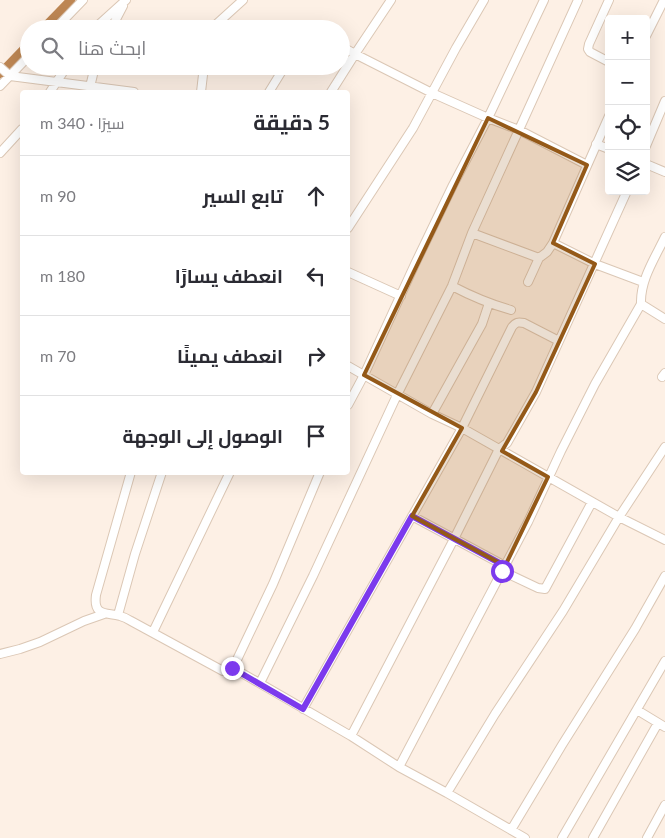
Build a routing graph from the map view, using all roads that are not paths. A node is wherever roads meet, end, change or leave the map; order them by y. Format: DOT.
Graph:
graph roads {
  1 [pos="82,0"];
  2 [pos="126,0"];
  3 [pos="243,0"];
  4 [pos="391,0"];
  5 [pos="484,0"];
  6 [pos="544,0"];
  7 [pos="578,0"];
  8 [pos="609,0"];
  9 [pos="664,0"];
  10 [pos="63,20"];
  11 [pos="104,20"];
  12 [pos="116,20"];
  13 [pos="222,20"];
  14 [pos="650,28"];
  15 [pos="350,51"];
  16 [pos="355,54"];
  17 [pos="605,60"];
  18 [pos="350,62"];
  19 [pos="20,65"];
  20 [pos="0,67"];
  21 [pos="61,75"];
  22 [pos="93,75"];
  23 [pos="203,75"];
  24 [pos="279,75"];
  25 [pos="342,75"];
  26 [pos="10,76"];
  27 [pos="56,82"];
  28 [pos="0,86"];
  29 [pos="90,87"];
  30 [pos="51,90"];
  31 [pos="116,90"];
  32 [pos="201,90"];
  33 [pos="270,90"];
  34 [pos="332,90"];
  35 [pos="432,93"];
  36 [pos="665,101"];
  37 [pos="488,118"];
  38 [pos="605,125"];
  39 [pos="519,130"];
  40 [pos="20,131"];
  41 [pos="650,137"];
  42 [pos="596,144"];
  43 [pos="605,147"];
  44 [pos="0,153"];
  45 [pos="587,165"];
  46 [pos="650,166"];
  47 [pos="665,172"];
  48 [pos="625,195"];
  49 [pos="350,225"];
  50 [pos="472,233"];
  51 [pos="665,237"];
  52 [pos="553,243"];
  53 [pos="540,258"];
  54 [pos="595,264"];
  55 [pos="350,273"];
  56 [pos="528,282"];
  57 [pos="644,282"];
  58 [pos="452,286"];
  59 [pos="401,296"];
  60 [pos="489,303"];
  61 [pos="641,304"];
  62 [pos="511,310"];
  63 [pos="665,318"];
  64 [pos="559,341"];
  65 [pos="350,367"];
  66 [pos="364,375"];
  67 [pos="397,395"];
  68 [pos="350,402"];
  69 [pos="432,414"];
  70 [pos="462,428"];
  71 [pos="665,447"];
  72 [pos="499,449"];
  73 [pos="130,475"];
  74 [pos="161,475"];
  75 [pos="229,475"];
  76 [pos="319,475"];
  77 [pos="548,477"];
  78 [pos="592,502"];
  79 [pos="412,516"];
  80 [pos="619,517"];
  81 [pos="454,538"];
  82 [pos="665,540"];
  83 [pos="503,568"];
  84 [pos="665,576"];
  85 [pos="104,614"];
  86 [pos="118,615"];
  87 [pos="153,632"];
  88 [pos="0,654"];
  89 [pos="665,661"];
  90 [pos="232,668"];
  91 [pos="260,683"];
  92 [pos="303,709"];
  93 [pos="637,710"];
  94 [pos="661,725"];
  95 [pos="351,736"];
  96 [pos="400,767"];
  97 [pos="447,793"];
  98 [pos="665,805"];
  99 [pos="511,830"];
  100 [pos="525,838"];
  101 [pos="562,838"];
  102 [pos="593,838"];
  103 [pos="647,838"];
  1 -- 10 [label="street"];
  2 -- 11 [label="street"];
  2 -- 12 [label="street"];
  3 -- 13 [label="street"];
  4 -- 16 [label="street"];
  5 -- 35 [label="street"];
  6 -- 37 [label="street"];
  7 -- 39 [label="street"];
  8 -- 17 [label="street"];
  9 -- 14 [label="street"];
  15 -- 16 [label="street"];
  16 -- 18 [label="street"];
  16 -- 35 [label="street"];
  19 -- 26 [label="street"];
  20 -- 26 [label="street"];
  21 -- 27 [label="street"];
  22 -- 29 [label="street"];
  23 -- 32 [label="street"];
  24 -- 33 [label="street"];
  25 -- 34 [label="street"];
  26 -- 27 [label="street"];
  26 -- 28 [label="street"];
  27 -- 29 [label="street"];
  27 -- 30 [label="street"];
  29 -- 31 [label="street"];
  35 -- 37 [label="street"];
  35 -- 49 [label="street"];
  36 -- 41 [label="street"];
  37 -- 39 [label="street"];
  37 -- 59 [label="street"];
  38 -- 42 [label="street"];
  39 -- 45 [label="street"];
  39 -- 50 [label="street"];
  40 -- 44 [label="street"];
  42 -- 43 [label="street"];
  42 -- 45 [label="street"];
  45 -- 52 [label="street"];
  46 -- 47 [label="street"];
  48 -- 54 [label="street"];
  50 -- 53 [label="street"];
  50 -- 58 [label="street"];
  51 -- 57 [label="street"];
  52 -- 53 [label="street"];
  52 -- 54 [label="street"];
  53 -- 56 [label="street"];
  54 -- 57 [label="street"];
  54 -- 64 [label="street"];
  55 -- 59 [label="street"];
  57 -- 61 [label="street"];
  58 -- 60 [label="street"];
  58 -- 67 [label="street"];
  59 -- 66 [label="street"];
  60 -- 62 [label="street"];
  60 -- 69 [label="street"];
  61 -- 63 [label="street"];
  61 -- 77 [label="street"];
  64 -- 70 [label="street"];
  64 -- 72 [label="street"];
  65 -- 66 [label="street"];
  66 -- 67 [label="street"];
  66 -- 68 [label="street"];
  67 -- 69 [label="street"];
  67 -- 91 [label="street"];
  69 -- 70 [label="street"];
  70 -- 72 [label="street"];
  70 -- 79 [label="street"];
  71 -- 80 [label="street"];
  72 -- 77 [label="street"];
  72 -- 81 [label="street"];
  73 -- 85 [label="street"];
  74 -- 86 [label="street"];
  75 -- 87 [label="street"];
  76 -- 90 [label="street"];
  77 -- 78 [label="street"];
  77 -- 83 [label="street"];
  78 -- 80 [label="street"];
  78 -- 83 [label="street"];
  79 -- 81 [label="street"];
  79 -- 92 [label="street"];
  80 -- 82 [label="street"];
  80 -- 97 [label="street"];
  81 -- 83 [label="street"];
  81 -- 95 [label="street"];
  83 -- 96 [label="street"];
  84 -- 99 [label="street"];
  85 -- 86 [label="street"];
  85 -- 88 [label="street"];
  86 -- 87 [label="street"];
  87 -- 90 [label="street"];
  89 -- 93 [label="street"];
  90 -- 91 [label="street"];
  91 -- 92 [label="street"];
  92 -- 95 [label="street"];
  93 -- 94 [label="street"];
  93 -- 101 [label="street"];
  94 -- 102 [label="street"];
  95 -- 96 [label="street"];
  96 -- 97 [label="street"];
  97 -- 99 [label="street"];
  98 -- 103 [label="street"];
  99 -- 100 [label="street"];
}
